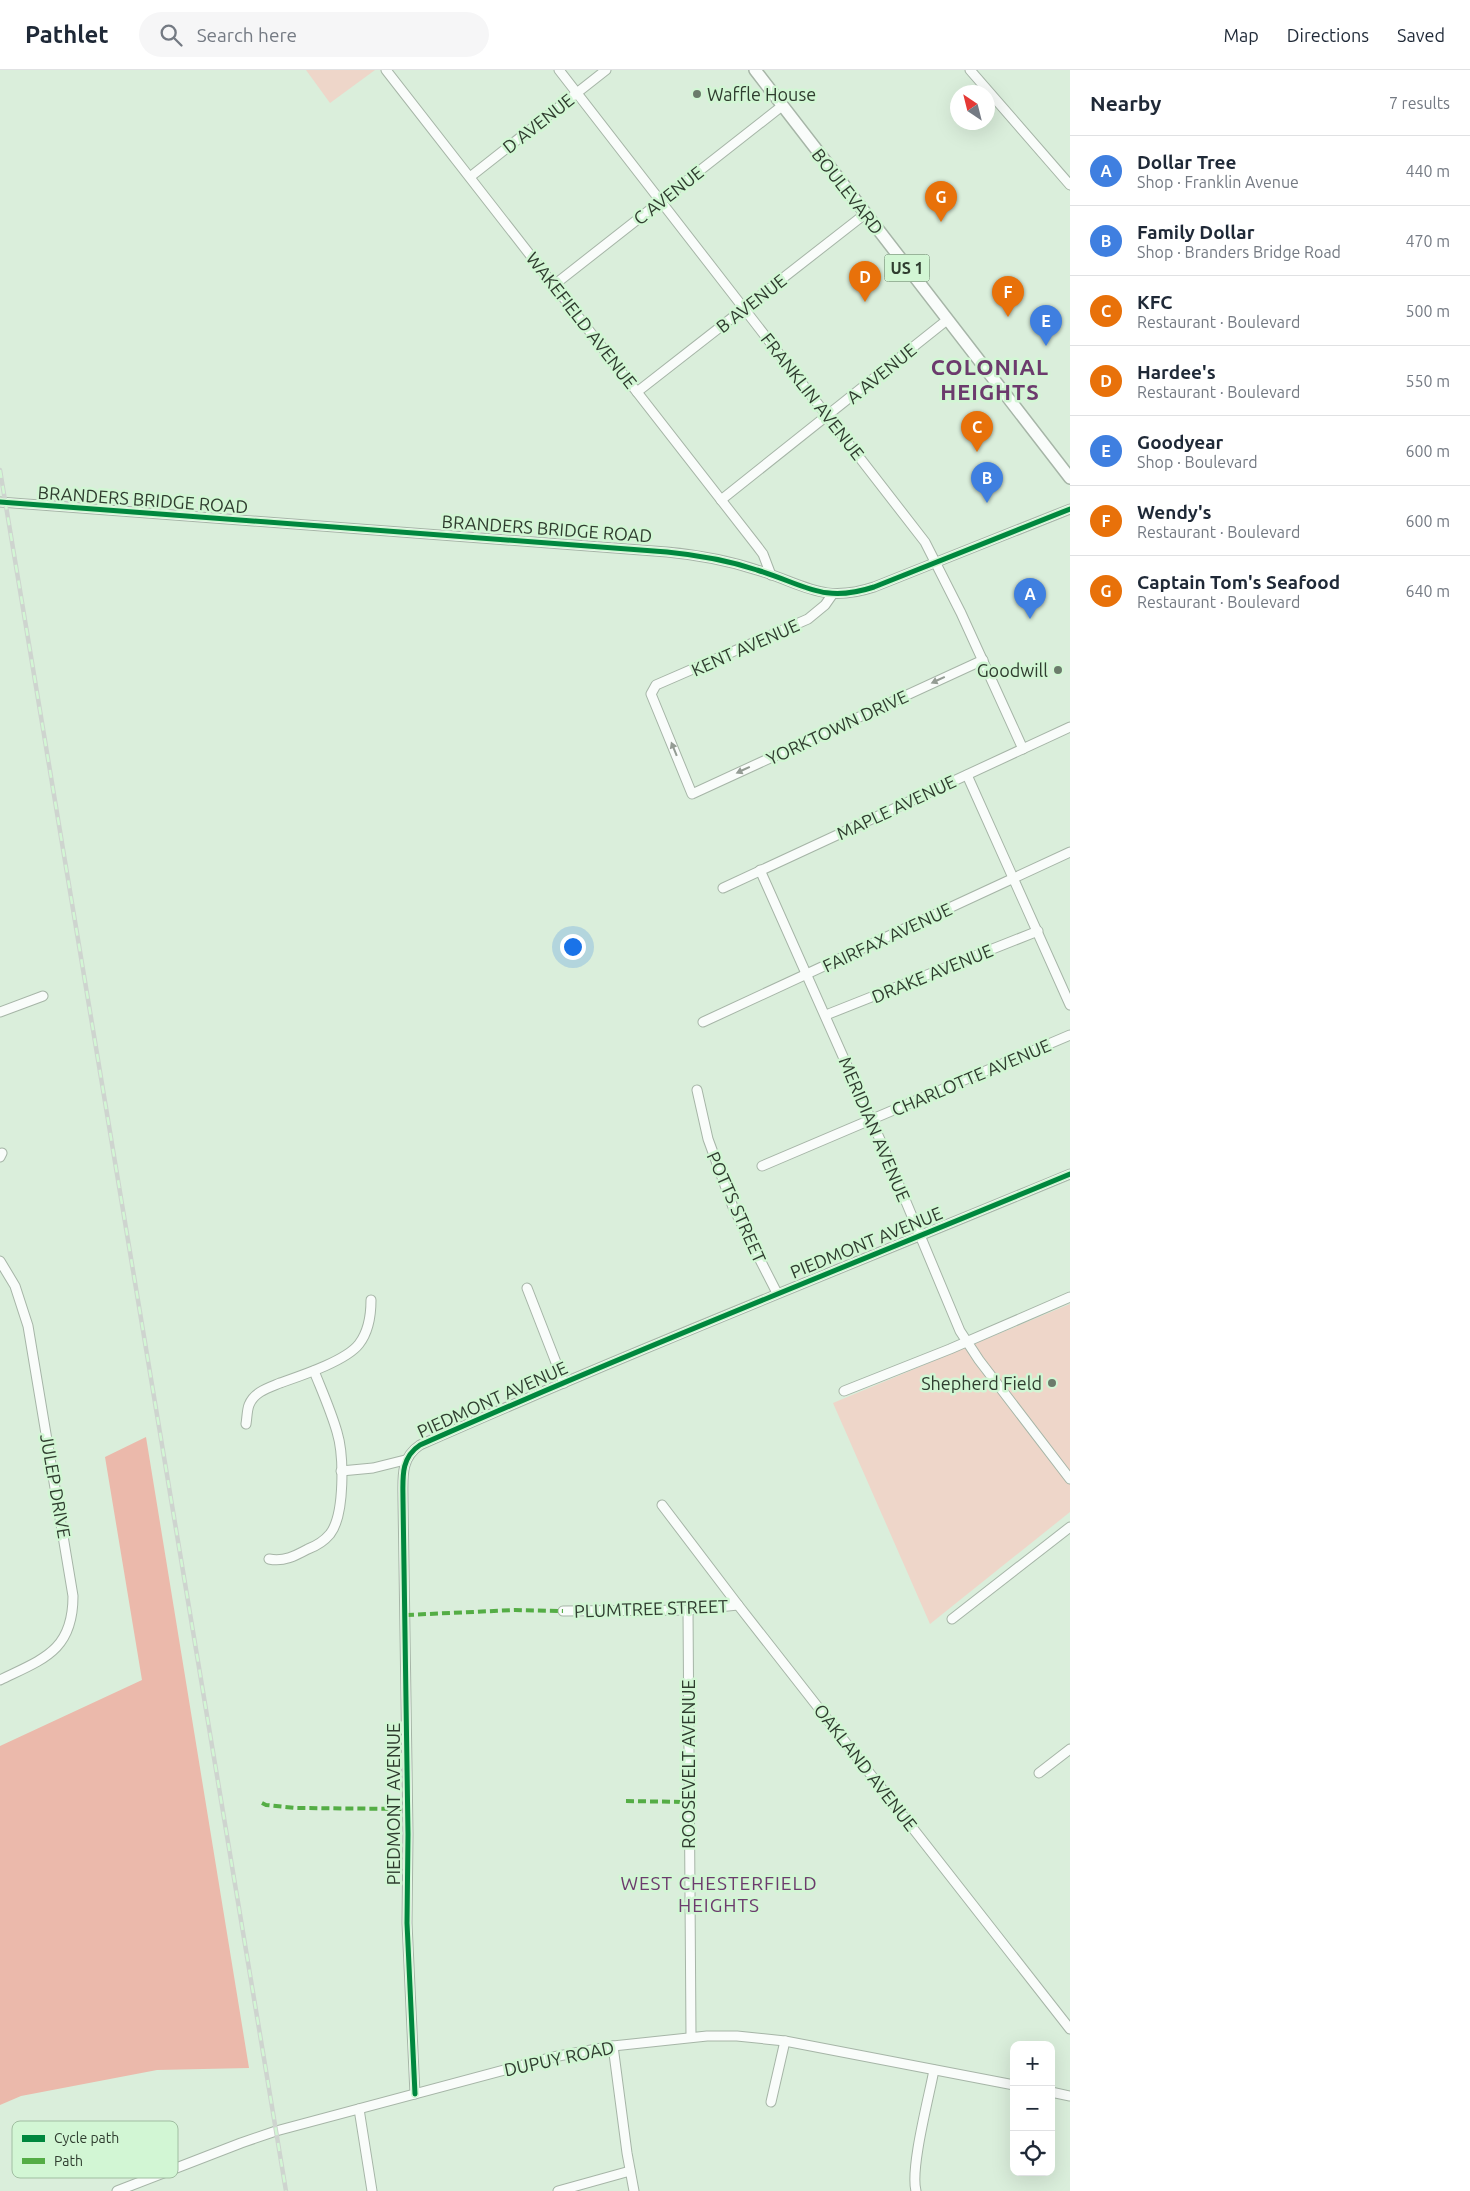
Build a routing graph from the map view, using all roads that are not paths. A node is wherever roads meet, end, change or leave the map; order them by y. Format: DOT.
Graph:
graph roads {
  1 [pos="386,70"];
  2 [pos="559,70"];
  3 [pos="606,70"];
  4 [pos="758,71"];
  5 [pos="973,71"];
  6 [pos="577,93"];
  7 [pos="782,106"];
  8 [pos="1070,170"];
  9 [pos="470,176"];
  10 [pos="1063,177"];
  11 [pos="1070,185"];
  12 [pos="660,201"];
  13 [pos="865,214"];
  14 [pos="554,285"];
  15 [pos="745,308"];
  16 [pos="947,320"];
  17 [pos="637,392"];
  18 [pos="828,416"];
  19 [pos="1070,478"];
  20 [pos="721,500"];
  21 [pos="0,502"];
  22 [pos="1070,509"];
  23 [pos="937,562"];
  24 [pos="771,575"];
  25 [pos="832,595"];
  26 [pos="982,660"];
  27 [pos="1070,727"];
  28 [pos="1023,749"];
  29 [pos="967,775"];
  30 [pos="692,794"];
  31 [pos="1070,852"];
  32 [pos="760,870"];
  33 [pos="1014,878"];
  34 [pos="722,888"];
  35 [pos="1038,931"];
  36 [pos="807,974"];
  37 [pos="43,996"];
  38 [pos="1070,1005"];
  39 [pos="0,1012"];
  40 [pos="826,1015"];
  41 [pos="703,1022"];
  42 [pos="1070,1035"];
  43 [pos="697,1090"];
  44 [pos="871,1120"];
  45 [pos="762,1166"];
  46 [pos="1070,1174"];
  47 [pos="919,1235"];
  48 [pos="0,1261"];
  49 [pos="526,1288"];
  50 [pos="776,1293"];
  51 [pos="1070,1296"];
  52 [pos="371,1300"];
  53 [pos="966,1342"];
  54 [pos="314,1371"];
  55 [pos="564,1383"];
  56 [pos="844,1391"];
  57 [pos="246,1424"];
  58 [pos="406,1460"];
  59 [pos="341,1471"];
  60 [pos="1070,1479"];
  61 [pos="662,1505"];
  62 [pos="1070,1527"];
  63 [pos="268,1559"];
  64 [pos="738,1605"];
  65 [pos="688,1610"];
  66 [pos="564,1611"];
  67 [pos="952,1618"];
  68 [pos="0,1680"];
  69 [pos="1070,1749"];
  70 [pos="1039,1773"];
  71 [pos="1070,2028"];
  72 [pos="692,2037"];
  73 [pos="785,2041"];
  74 [pos="612,2046"];
  75 [pos="934,2070"];
  76 [pos="1010,2084"];
  77 [pos="1055,2093"];
  78 [pos="415,2094"];
  79 [pos="1070,2096"];
  80 [pos="771,2102"];
  81 [pos="359,2109"];
  82 [pos="178,2168"];
  83 [pos="630,2172"];
  84 [pos="151,2178"];
  85 [pos="118,2191"];
  86 [pos="372,2191"];
  87 [pos="558,2191"];
  88 [pos="634,2191"];
  89 [pos="916,2191"];
  1 -- 9 [label="street, WAKEFIELD AVENUE"];
  2 -- 6 [label="street, FRANKLIN AVENUE"];
  3 -- 6 [label="street, D AVENUE"];
  4 -- 7 [label="main road, BOULEVARD / US 1"];
  5 -- 10 [label="street"];
  6 -- 9 [label="street, D AVENUE"];
  6 -- 12 [label="street, FRANKLIN AVENUE"];
  7 -- 12 [label="street, C AVENUE"];
  7 -- 13 [label="main road, BOULEVARD / US 1"];
  8 -- 10 [label="street"];
  9 -- 14 [label="street, WAKEFIELD AVENUE"];
  10 -- 11 [label="street"];
  12 -- 14 [label="street, C AVENUE"];
  12 -- 15 [label="street, FRANKLIN AVENUE"];
  13 -- 15 [label="street, B AVENUE"];
  13 -- 16 [label="main road, BOULEVARD / US 1"];
  14 -- 17 [label="street, WAKEFIELD AVENUE"];
  15 -- 17 [label="street, B AVENUE"];
  15 -- 18 [label="street, FRANKLIN AVENUE"];
  16 -- 18 [label="street, A AVENUE"];
  16 -- 19 [label="main road, BOULEVARD / US 1"];
  17 -- 20 [label="street, WAKEFIELD AVENUE"];
  18 -- 20 [label="street, A AVENUE"];
  18 -- 23 [label="street, FRANKLIN AVENUE"];
  20 -- 24 [label="street, WAKEFIELD AVENUE"];
  21 -- 24 [label="street, BRANDERS BRIDGE ROAD"];
  22 -- 23 [label="street, BRANDERS BRIDGE ROAD"];
  23 -- 25 [label="street, BRANDERS BRIDGE ROAD"];
  23 -- 26 [label="street, FRANKLIN AVENUE"];
  24 -- 25 [label="street, BRANDERS BRIDGE ROAD"];
  30 -- 25 [label="street, KENT AVENUE, one-way"];
  26 -- 28 [label="street, FRANKLIN AVENUE"];
  26 -- 30 [label="street, YORKTOWN DRIVE, one-way"];
  27 -- 28 [label="street, MAPLE AVENUE"];
  28 -- 29 [label="street, MAPLE AVENUE"];
  29 -- 32 [label="street, MAPLE AVENUE"];
  29 -- 33 [label="street"];
  31 -- 33 [label="street, FAIRFAX AVENUE"];
  32 -- 34 [label="street, MAPLE AVENUE"];
  32 -- 36 [label="street, MERIDIAN AVENUE"];
  33 -- 35 [label="street"];
  33 -- 36 [label="street, FAIRFAX AVENUE"];
  35 -- 38 [label="street"];
  35 -- 40 [label="street, DRAKE AVENUE"];
  36 -- 40 [label="street, MERIDIAN AVENUE"];
  36 -- 41 [label="street, FAIRFAX AVENUE"];
  37 -- 39 [label="street"];
  40 -- 44 [label="street, MERIDIAN AVENUE"];
  42 -- 44 [label="street, CHARLOTTE AVENUE"];
  43 -- 50 [label="street, POTTS STREET"];
  44 -- 45 [label="street, CHARLOTTE AVENUE"];
  44 -- 47 [label="street, MERIDIAN AVENUE"];
  46 -- 47 [label="street, PIEDMONT AVENUE"];
  47 -- 50 [label="street, PIEDMONT AVENUE"];
  47 -- 53 [label="street, MERIDIAN AVENUE"];
  48 -- 68 [label="street, JULEP DRIVE"];
  49 -- 55 [label="street"];
  50 -- 55 [label="street, PIEDMONT AVENUE"];
  51 -- 53 [label="street"];
  52 -- 54 [label="street"];
  53 -- 56 [label="street"];
  53 -- 60 [label="street, MERIDIAN AVENUE"];
  54 -- 57 [label="street"];
  54 -- 59 [label="street"];
  55 -- 58 [label="street, PIEDMONT AVENUE"];
  58 -- 59 [label="street"];
  58 -- 78 [label="street, PIEDMONT AVENUE"];
  59 -- 63 [label="street"];
  61 -- 64 [label="street, OAKLAND AVENUE"];
  62 -- 67 [label="street"];
  64 -- 65 [label="street, PLUMTREE STREET"];
  64 -- 71 [label="street, OAKLAND AVENUE"];
  65 -- 66 [label="street, PLUMTREE STREET"];
  65 -- 72 [label="street, ROOSEVELT AVENUE"];
  69 -- 70 [label="street"];
  72 -- 73 [label="street, DUPUY ROAD"];
  72 -- 74 [label="street, DUPUY ROAD"];
  73 -- 75 [label="street, DUPUY ROAD"];
  73 -- 80 [label="street"];
  74 -- 78 [label="street, DUPUY ROAD"];
  74 -- 83 [label="street"];
  75 -- 76 [label="street, DUPUY ROAD"];
  75 -- 89 [label="street"];
  77 -- 79 [label="street"];
  78 -- 81 [label="street, DUPUY ROAD"];
  81 -- 82 [label="street, DUPUY ROAD"];
  81 -- 86 [label="street"];
  83 -- 87 [label="street"];
  83 -- 88 [label="street"];
  84 -- 85 [label="street, DUPUY ROAD"];
}
